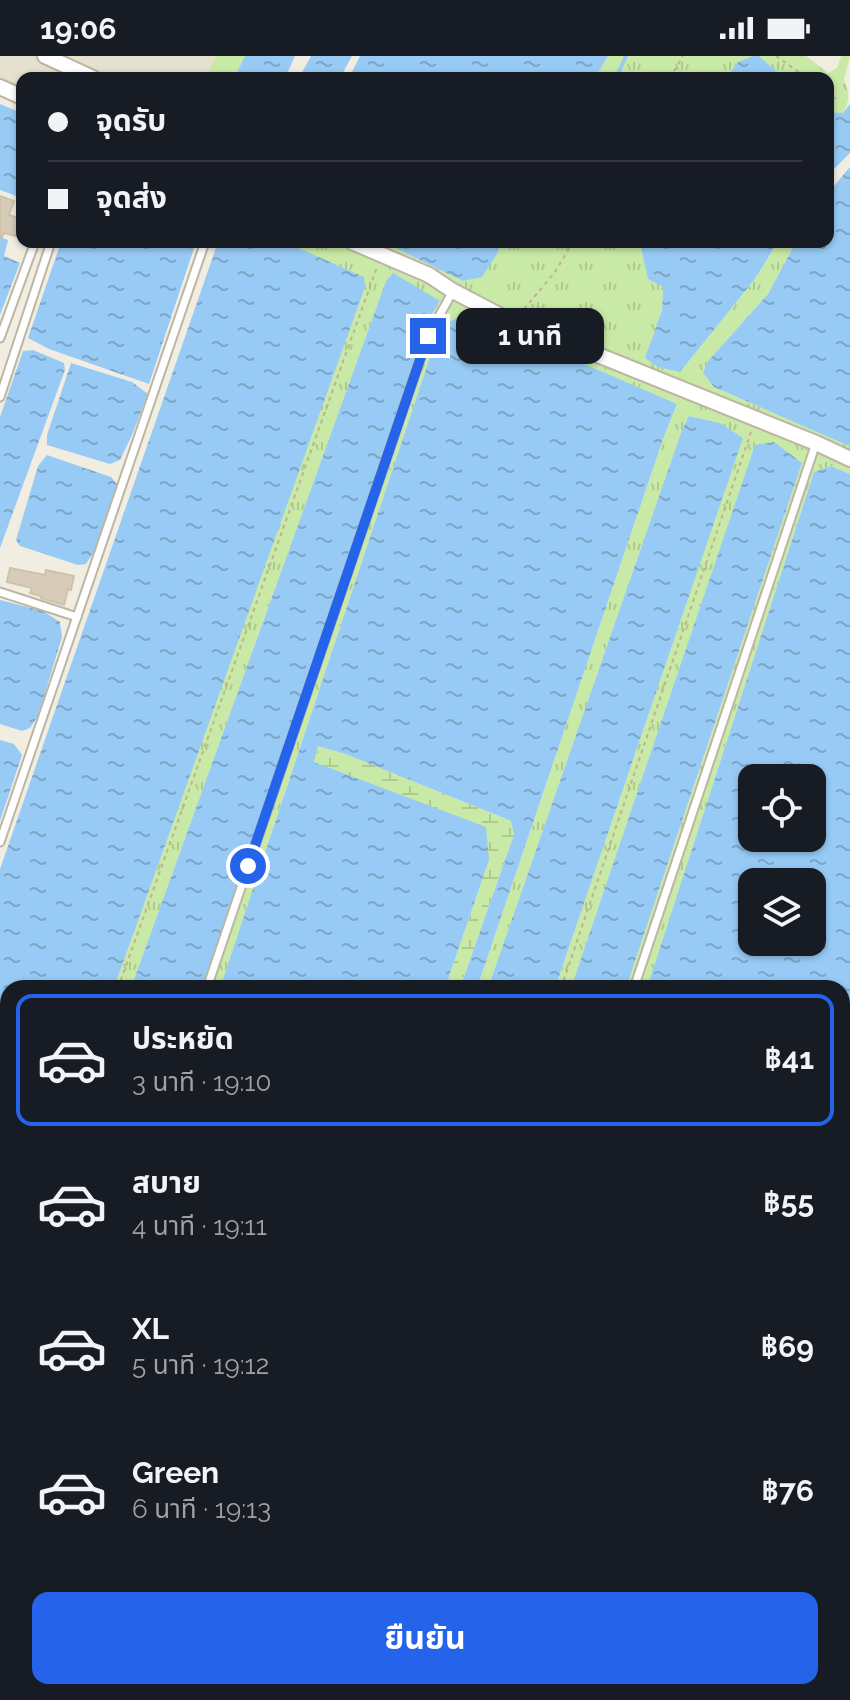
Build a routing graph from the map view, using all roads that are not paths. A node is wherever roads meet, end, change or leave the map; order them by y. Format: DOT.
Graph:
graph roads {
  1 [pos="45,56"];
  2 [pos="78,63"];
  3 [pos="33,248"];
  4 [pos="49,248"];
  5 [pos="203,248"];
  6 [pos="367,248"];
  7 [pos="453,291"];
  8 [pos="0,338"];
  9 [pos="0,397"];
  10 [pos="816,443"];
  11 [pos="850,459"];
  12 [pos="0,592"];
  13 [pos="77,617"];
  14 [pos="0,842"];
  15 [pos="210,980"];
  16 [pos="637,980"];
  1 -- 2 [label="street"];
  3 -- 8 [label="lane"];
  4 -- 9 [label="lane"];
  5 -- 13 [label="lane"];
  6 -- 7 [label="street"];
  7 -- 10 [label="street"];
  7 -- 15 [label="lane"];
  10 -- 11 [label="street"];
  10 -- 16 [label="lane"];
  12 -- 13 [label="lane"];
  13 -- 14 [label="lane"];
}
